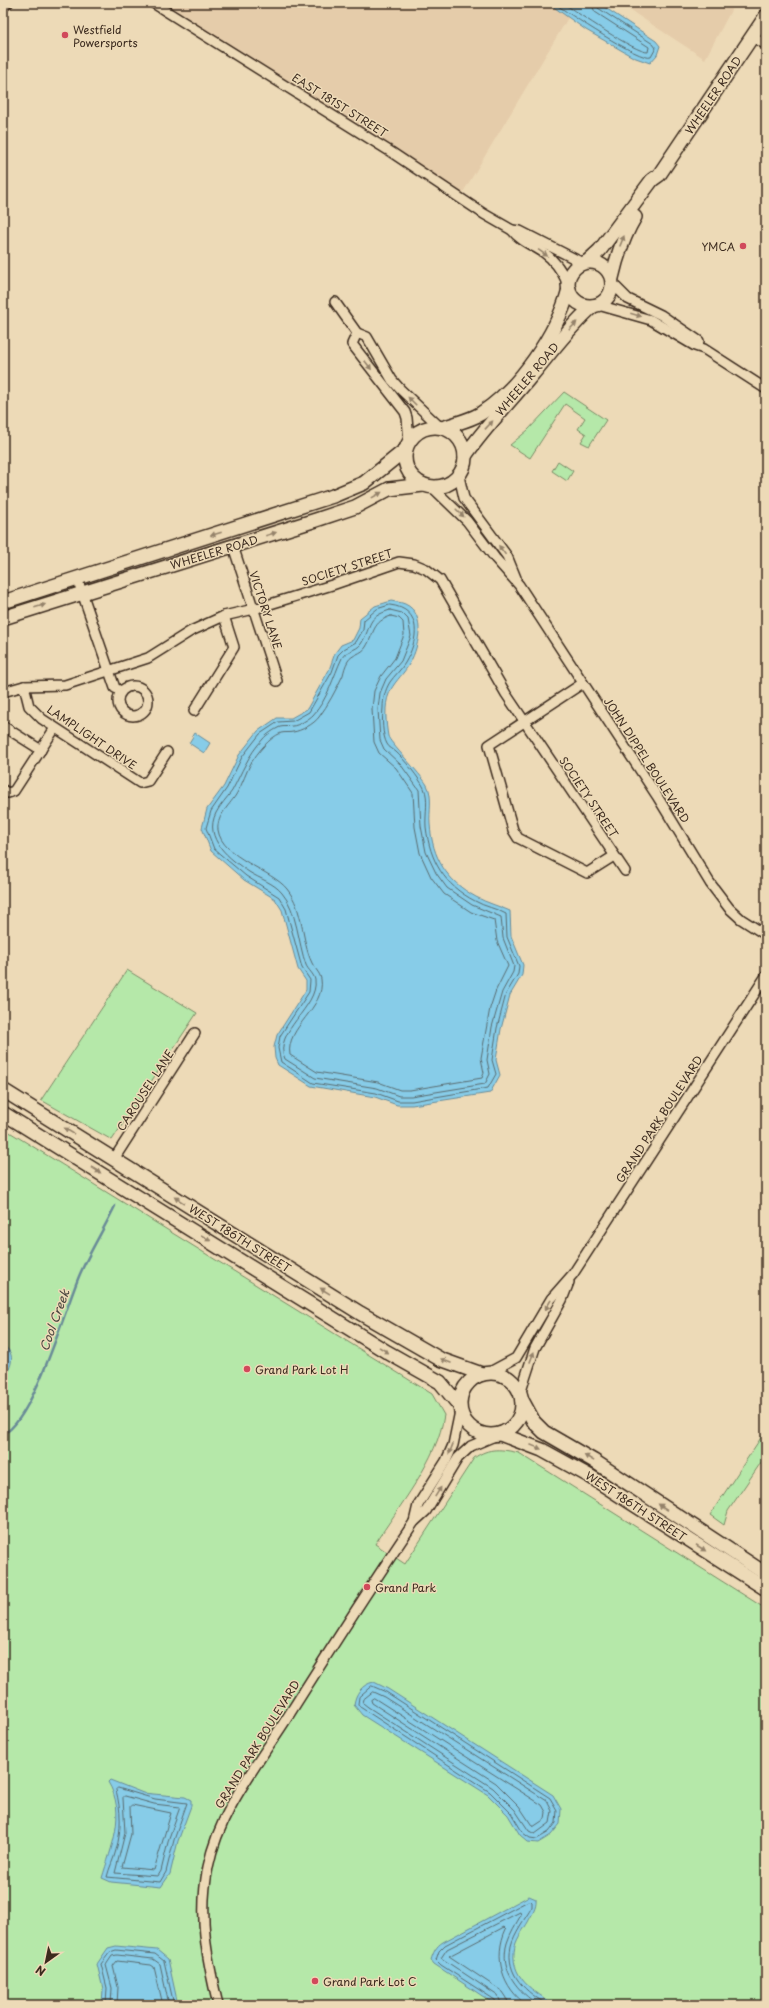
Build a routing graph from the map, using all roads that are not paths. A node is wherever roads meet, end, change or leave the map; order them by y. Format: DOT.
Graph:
graph roads {
  1 [pos="8,3"];
  2 [pos="153,3"];
  3 [pos="3,7"];
  4 [pos="766,16"];
  5 [pos="753,37"];
  6 [pos="766,45"];
  7 [pos="659,175"];
  8 [pos="512,230"];
  9 [pos="585,262"];
  10 [pos="612,281"];
  11 [pos="568,287"];
  12 [pos="335,302"];
  13 [pos="596,305"];
  14 [pos="357,333"];
  15 [pos="704,349"];
  16 [pos="766,389"];
  17 [pos="441,428"];
  18 [pos="407,445"];
  19 [pos="465,456"];
  20 [pos="459,476"];
  21 [pos="428,486"];
  22 [pos="233,546"];
  23 [pos="77,578"];
  24 [pos="519,585"];
  25 [pos="83,593"];
  26 [pos="3,602"];
  27 [pos="254,609"];
  28 [pos="224,616"];
  29 [pos="3,618"];
  30 [pos="110,671"];
  31 [pos="277,681"];
  32 [pos="583,683"];
  33 [pos="24,686"];
  34 [pos="3,692"];
  35 [pos="121,692"];
  36 [pos="194,711"];
  37 [pos="524,721"];
  38 [pos="3,726"];
  39 [pos="55,728"];
  40 [pos="40,750"];
  41 [pos="168,752"];
  42 [pos="7,791"];
  43 [pos="614,856"];
  44 [pos="625,872"];
  45 [pos="766,935"];
  46 [pos="766,976"];
  47 [pos="195,1033"];
  48 [pos="3,1090"];
  49 [pos="31,1108"];
  50 [pos="3,1113"];
  51 [pos="22,1124"];
  52 [pos="114,1159"];
  53 [pos="573,1274"];
  54 [pos="485,1373"];
  55 [pos="521,1397"];
  56 [pos="460,1408"];
  57 [pos="498,1434"];
  58 [pos="414,1522"];
  59 [pos="766,1574"];
  60 [pos="766,1589"];
  61 [pos="218,2005"];
  1 -- 3 [label="street"];
  2 -- 8 [label="street, EAST 181ST STREET"];
  4 -- 5 [label="street, WHEELER ROAD"];
  5 -- 6 [label="street"];
  5 -- 7 [label="street, WHEELER ROAD"];
  7 -- 9 [label="street, WHEELER ROAD"];
  10 -- 7 [label="street, WHEELER ROAD, one-way"];
  8 -- 9 [label="street, EAST 181ST STREET"];
  8 -- 11 [label="street, EAST 181ST STREET, one-way"];
  9 -- 10 [label="street"];
  9 -- 11 [label="street"];
  10 -- 13 [label="street"];
  10 -- 15 [label="street"];
  11 -- 13 [label="street"];
  11 -- 17 [label="street, WHEELER ROAD"];
  12 -- 14 [label="street"];
  13 -- 15 [label="street, one-way"];
  19 -- 13 [label="street, WHEELER ROAD, one-way"];
  17 -- 14 [label="street, one-way"];
  14 -- 18 [label="street, one-way"];
  15 -- 16 [label="street"];
  17 -- 18 [label="street"];
  17 -- 19 [label="street"];
  18 -- 21 [label="street"];
  18 -- 23 [label="street, WHEELER ROAD, one-way"];
  19 -- 20 [label="street"];
  20 -- 21 [label="street"];
  24 -- 20 [label="street, JOHN DIPPEL BOULEVARD, one-way"];
  22 -- 21 [label="street, WHEELER ROAD, one-way"];
  21 -- 24 [label="street, JOHN DIPPEL BOULEVARD, one-way"];
  22 -- 25 [label="street, WHEELER ROAD"];
  22 -- 27 [label="street, VICTORY LANE"];
  23 -- 25 [label="street"];
  23 -- 26 [label="street, WHEELER ROAD"];
  24 -- 32 [label="street, JOHN DIPPEL BOULEVARD"];
  29 -- 25 [label="street, WHEELER ROAD, one-way"];
  25 -- 30 [label="street"];
  27 -- 28 [label="street, SOCIETY STREET"];
  27 -- 31 [label="street, VICTORY LANE"];
  27 -- 37 [label="street, SOCIETY STREET"];
  28 -- 30 [label="street, SOCIETY STREET"];
  28 -- 36 [label="street"];
  30 -- 33 [label="street, SOCIETY STREET"];
  30 -- 35 [label="street"];
  32 -- 37 [label="street"];
  32 -- 45 [label="street, JOHN DIPPEL BOULEVARD"];
  33 -- 34 [label="street, SOCIETY STREET"];
  33 -- 39 [label="street, LAMPLIGHT DRIVE"];
  37 -- 43 [label="street, SOCIETY STREET"];
  37 -- 43 [label="street"];
  38 -- 40 [label="street"];
  39 -- 40 [label="street"];
  39 -- 41 [label="street, LAMPLIGHT DRIVE"];
  40 -- 42 [label="street"];
  43 -- 44 [label="street, SOCIETY STREET"];
  46 -- 53 [label="street, GRAND PARK BOULEVARD"];
  47 -- 52 [label="street, CAROUSEL LANE"];
  48 -- 49 [label="street, WEST 186TH STREET"];
  49 -- 51 [label="street"];
  52 -- 49 [label="street, WEST 186TH STREET, one-way"];
  50 -- 51 [label="street, WEST 186TH STREET"];
  51 -- 56 [label="street, WEST 186TH STREET, one-way"];
  54 -- 52 [label="street, WEST 186TH STREET, one-way"];
  53 -- 54 [label="street, GRAND PARK BOULEVARD, one-way"];
  55 -- 53 [label="street, GRAND PARK BOULEVARD, one-way"];
  54 -- 55 [label="street"];
  54 -- 56 [label="street"];
  55 -- 57 [label="street"];
  59 -- 55 [label="street, WEST 186TH STREET, one-way"];
  56 -- 57 [label="street"];
  56 -- 58 [label="street, GRAND PARK BOULEVARD, one-way"];
  58 -- 57 [label="street, GRAND PARK BOULEVARD, one-way"];
  57 -- 60 [label="street, WEST 186TH STREET, one-way"];
  58 -- 61 [label="street, GRAND PARK BOULEVARD"];
}
